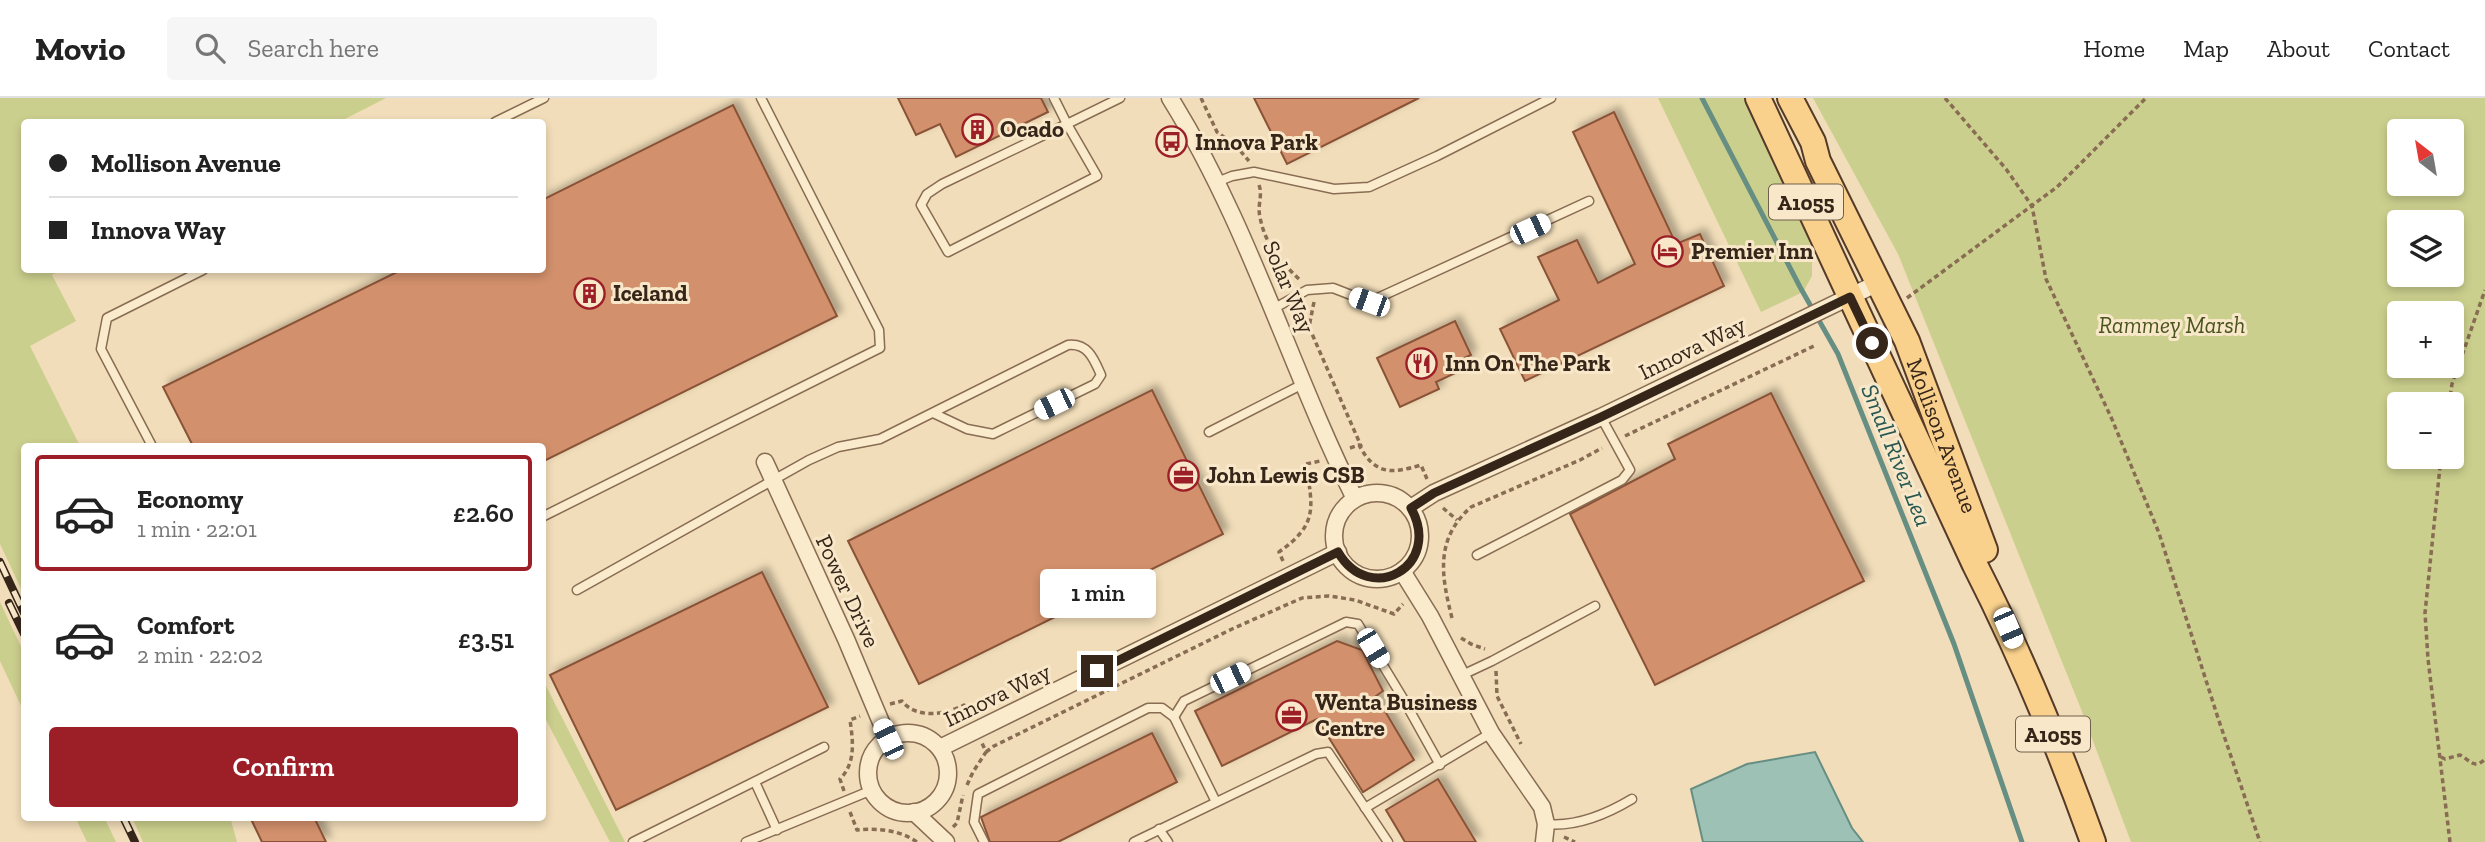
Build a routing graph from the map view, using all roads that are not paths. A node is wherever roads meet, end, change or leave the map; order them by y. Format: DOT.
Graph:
graph roads {
  1 [pos="544,98"];
  2 [pos="761,98"];
  3 [pos="1055,98"];
  4 [pos="1120,98"];
  5 [pos="1170,98"];
  6 [pos="1551,98"];
  7 [pos="1758,98"];
  8 [pos="1790,98"];
  9 [pos="501,119"];
  10 [pos="1068,124"];
  11 [pos="1217,182"];
  12 [pos="1589,201"];
  13 [pos="197,273"];
  14 [pos="1880,282"];
  15 [pos="1850,297"];
  16 [pos="1273,309"];
  17 [pos="1304,383"];
  18 [pos="933,413"];
  19 [pos="1601,417"];
  20 [pos="1209,432"];
  21 [pos="150,443"];
  22 [pos="765,462"];
  23 [pos="773,480"];
  24 [pos="1355,499"];
  25 [pos="1411,508"];
  26 [pos="546,515"];
  27 [pos="1338,552"];
  28 [pos="1478,555"];
  29 [pos="1402,571"];
  30 [pos="577,590"];
  31 [pos="1595,606"];
  32 [pos="2008,628"];
  33 [pos="1460,676"];
  34 [pos="1174,718"];
  35 [pos="1491,733"];
  36 [pos="888,739"];
  37 [pos="824,747"];
  38 [pos="940,748"];
  39 [pos="1440,765"];
  40 [pos="755,782"];
  41 [pos="872,790"];
  42 [pos="1632,799"];
  43 [pos="1216,802"];
  44 [pos="1365,807"];
  45 [pos="914,812"];
  46 [pos="1554,825"];
  47 [pos="1159,829"];
  48 [pos="776,830"];
  49 [pos="634,842"];
  50 [pos="746,842"];
  51 [pos="946,842"];
  52 [pos="984,842"];
  53 [pos="1134,842"];
  54 [pos="1168,842"];
  55 [pos="1388,842"];
  56 [pos="1544,842"];
  57 [pos="2093,842"];
  1 -- 9 [label="lane"];
  2 -- 26 [label="lane"];
  3 -- 10 [label="lane"];
  4 -- 10 [label="lane"];
  5 -- 11 [label="street, Solar Way"];
  6 -- 11 [label="lane"];
  7 -- 15 [label="main road, Mollison Avenue / A1055"];
  8 -- 14 [label="main road, Mollison Avenue / A1055"];
  10 -- 10 [label="lane"];
  11 -- 16 [label="street, Solar Way"];
  12 -- 16 [label="lane"];
  13 -- 21 [label="lane"];
  14 -- 15 [label="street, Innova Way"];
  14 -- 32 [label="main road, Mollison Avenue / A1055"];
  15 -- 19 [label="street, Innova Way"];
  15 -- 32 [label="main road, Mollison Avenue / A1055"];
  16 -- 17 [label="street, Solar Way"];
  17 -- 20 [label="lane"];
  17 -- 24 [label="street, Solar Way"];
  18 -- 18 [label="lane"];
  18 -- 23 [label="lane"];
  19 -- 25 [label="street, Innova Way"];
  19 -- 28 [label="lane"];
  22 -- 23 [label="street, Power Drive"];
  23 -- 30 [label="lane"];
  23 -- 36 [label="street, Power Drive"];
  24 -- 25 [label="street"];
  24 -- 27 [label="street"];
  25 -- 29 [label="street"];
  27 -- 29 [label="street"];
  27 -- 38 [label="street, Innova Way"];
  29 -- 33 [label="street"];
  31 -- 33 [label="lane"];
  32 -- 57 [label="main road, Mollison Avenue / A1055"];
  33 -- 35 [label="street"];
  34 -- 39 [label="lane"];
  34 -- 43 [label="lane"];
  34 -- 52 [label="lane"];
  35 -- 39 [label="lane"];
  35 -- 46 [label="street"];
  36 -- 38 [label="street"];
  36 -- 41 [label="street"];
  37 -- 40 [label="lane"];
  38 -- 45 [label="street"];
  39 -- 44 [label="lane"];
  40 -- 48 [label="lane"];
  40 -- 49 [label="lane"];
  41 -- 45 [label="street"];
  41 -- 48 [label="lane"];
  42 -- 46 [label="lane"];
  43 -- 44 [label="lane"];
  43 -- 47 [label="lane"];
  44 -- 55 [label="lane"];
  45 -- 51 [label="street"];
  46 -- 56 [label="street"];
  47 -- 53 [label="lane"];
  47 -- 54 [label="lane"];
  48 -- 50 [label="lane"];
}
